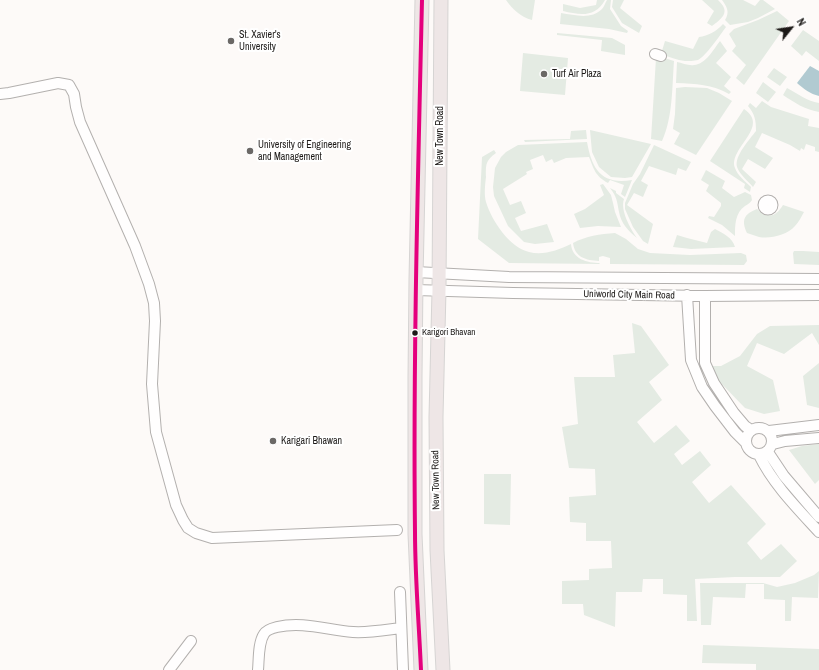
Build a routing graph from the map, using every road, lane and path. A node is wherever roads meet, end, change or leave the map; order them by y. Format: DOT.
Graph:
graph roads {
  1 [pos="422,0"];
  2 [pos="441,0"];
  3 [pos="0,94"];
  4 [pos="416,272"];
  5 [pos="439,273"];
  6 [pos="819,279"];
  7 [pos="416,290"];
  8 [pos="439,290"];
  9 [pos="819,295"];
  10 [pos="687,296"];
  11 [pos="705,296"];
  12 [pos="819,425"];
  13 [pos="751,430"];
  14 [pos="768,431"];
  15 [pos="819,438"];
  16 [pos="746,443"];
  17 [pos="766,450"];
  18 [pos="819,517"];
  19 [pos="397,530"];
  20 [pos="819,532"];
  21 [pos="400,592"];
  22 [pos="401,628"];
  23 [pos="191,641"];
  24 [pos="169,670"];
  25 [pos="258,670"];
  26 [pos="403,670"];
  27 [pos="421,670"];
  28 [pos="443,670"];
  1 -- 4 [label="main road, New Town Road"];
  2 -- 5 [label="main road, New Town Road"];
  3 -- 19 [label="street"];
  4 -- 5 [label="street, Uniworld City Main Road"];
  4 -- 7 [label="main road, New Town Road"];
  5 -- 6 [label="street, Uniworld City Main Road"];
  5 -- 8 [label="main road, New Town Road"];
  7 -- 8 [label="street, Uniworld City Main Road"];
  7 -- 27 [label="main road, New Town Road"];
  8 -- 10 [label="street, Uniworld City Main Road"];
  8 -- 28 [label="main road, New Town Road"];
  9 -- 11 [label="street, Uniworld City Main Road"];
  10 -- 11 [label="street, Uniworld City Main Road"];
  10 -- 16 [label="street"];
  11 -- 13 [label="street"];
  12 -- 14 [label="street"];
  13 -- 14 [label="street"];
  13 -- 16 [label="street"];
  14 -- 17 [label="street"];
  15 -- 17 [label="street"];
  16 -- 17 [label="street"];
  17 -- 18 [label="street"];
  17 -- 20 [label="street"];
  21 -- 22 [label="street"];
  22 -- 25 [label="street"];
  22 -- 26 [label="street"];
  23 -- 24 [label="street"];
}
